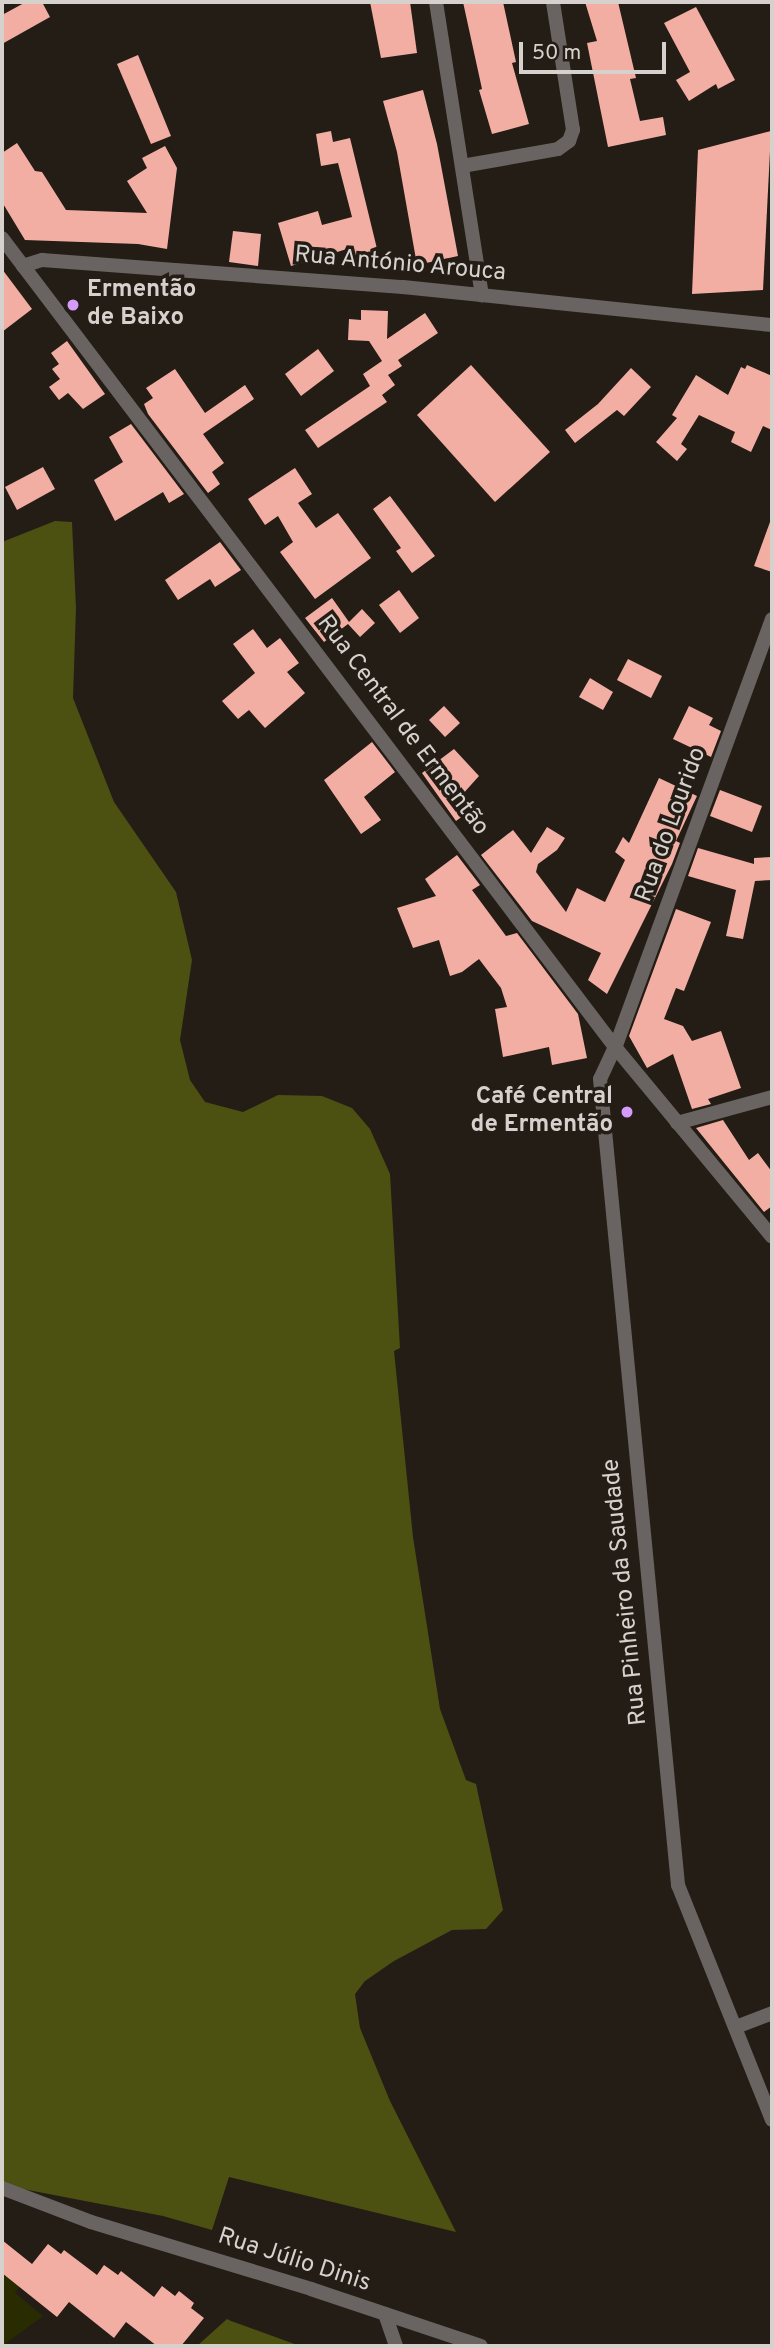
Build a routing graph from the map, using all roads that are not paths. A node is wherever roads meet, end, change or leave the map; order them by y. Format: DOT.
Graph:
graph roads {
  1 [pos="436,2"];
  2 [pos="553,2"];
  3 [pos="462,166"];
  4 [pos="2,238"];
  5 [pos="23,266"];
  6 [pos="482,295"];
  7 [pos="772,325"];
  8 [pos="772,619"];
  9 [pos="615,1047"];
  10 [pos="772,1097"];
  11 [pos="677,1123"];
  12 [pos="772,1237"];
  13 [pos="772,2013"];
  14 [pos="736,2027"];
  15 [pos="772,2120"];
  16 [pos="2,2188"];
  17 [pos="385,2314"];
  18 [pos="396,2346"];
  19 [pos="481,2346"];
  1 -- 3 [label="street"];
  2 -- 3 [label="street"];
  3 -- 6 [label="street"];
  4 -- 5 [label="street, Rua Central de Ermentão"];
  5 -- 6 [label="street, Rua António Arouca"];
  5 -- 9 [label="street, Rua Central de Ermentão"];
  6 -- 7 [label="street, Rua António Arouca"];
  8 -- 9 [label="street, Rua do Lourido"];
  9 -- 11 [label="street, Rua Central de Ermentão"];
  9 -- 14 [label="street, Rua Pinheiro da Saudade"];
  10 -- 11 [label="street"];
  11 -- 12 [label="street, Rua Central de Ermentão"];
  13 -- 14 [label="street"];
  14 -- 15 [label="street, Rua Pinheiro da Saudade"];
  16 -- 17 [label="street, Rua Júlio Dinis"];
  17 -- 18 [label="street"];
  17 -- 19 [label="street, Rua Júlio Dinis"];
}
